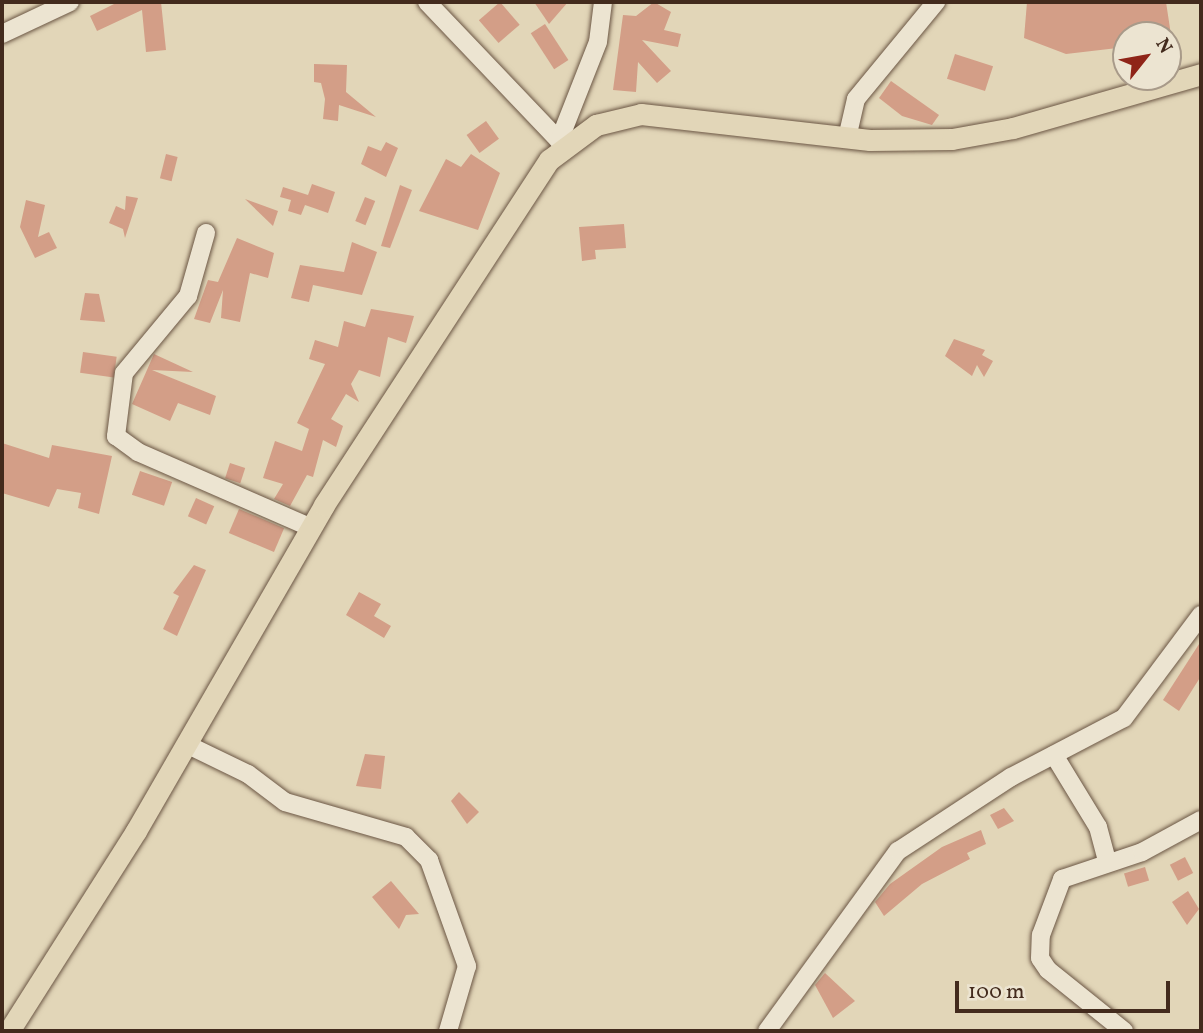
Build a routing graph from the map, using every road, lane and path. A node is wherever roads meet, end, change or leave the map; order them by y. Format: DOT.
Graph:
graph roads {
  1 [pos="70,2"];
  2 [pos="427,2"];
  3 [pos="603,2"];
  4 [pos="936,2"];
  5 [pos="2,34"];
  6 [pos="1201,74"];
  7 [pos="847,138"];
  8 [pos="562,144"];
  9 [pos="206,233"];
  10 [pos="312,528"];
  11 [pos="1201,615"];
  12 [pos="186,744"];
  13 [pos="1054,755"];
  14 [pos="1201,820"];
  15 [pos="1107,862"];
  16 [pos="9,1031"];
  17 [pos="448,1031"];
  18 [pos="767,1031"];
  19 [pos="1124,1031"];
  1 -- 5 [label="street"];
  2 -- 8 [label="street"];
  3 -- 8 [label="street"];
  4 -- 7 [label="street"];
  6 -- 7 [label="main road"];
  7 -- 8 [label="main road"];
  8 -- 10 [label="main road"];
  9 -- 10 [label="street"];
  10 -- 12 [label="main road"];
  11 -- 13 [label="street"];
  12 -- 16 [label="main road"];
  12 -- 17 [label="street"];
  13 -- 15 [label="street"];
  13 -- 18 [label="street"];
  14 -- 15 [label="street"];
  15 -- 19 [label="street"];
}
